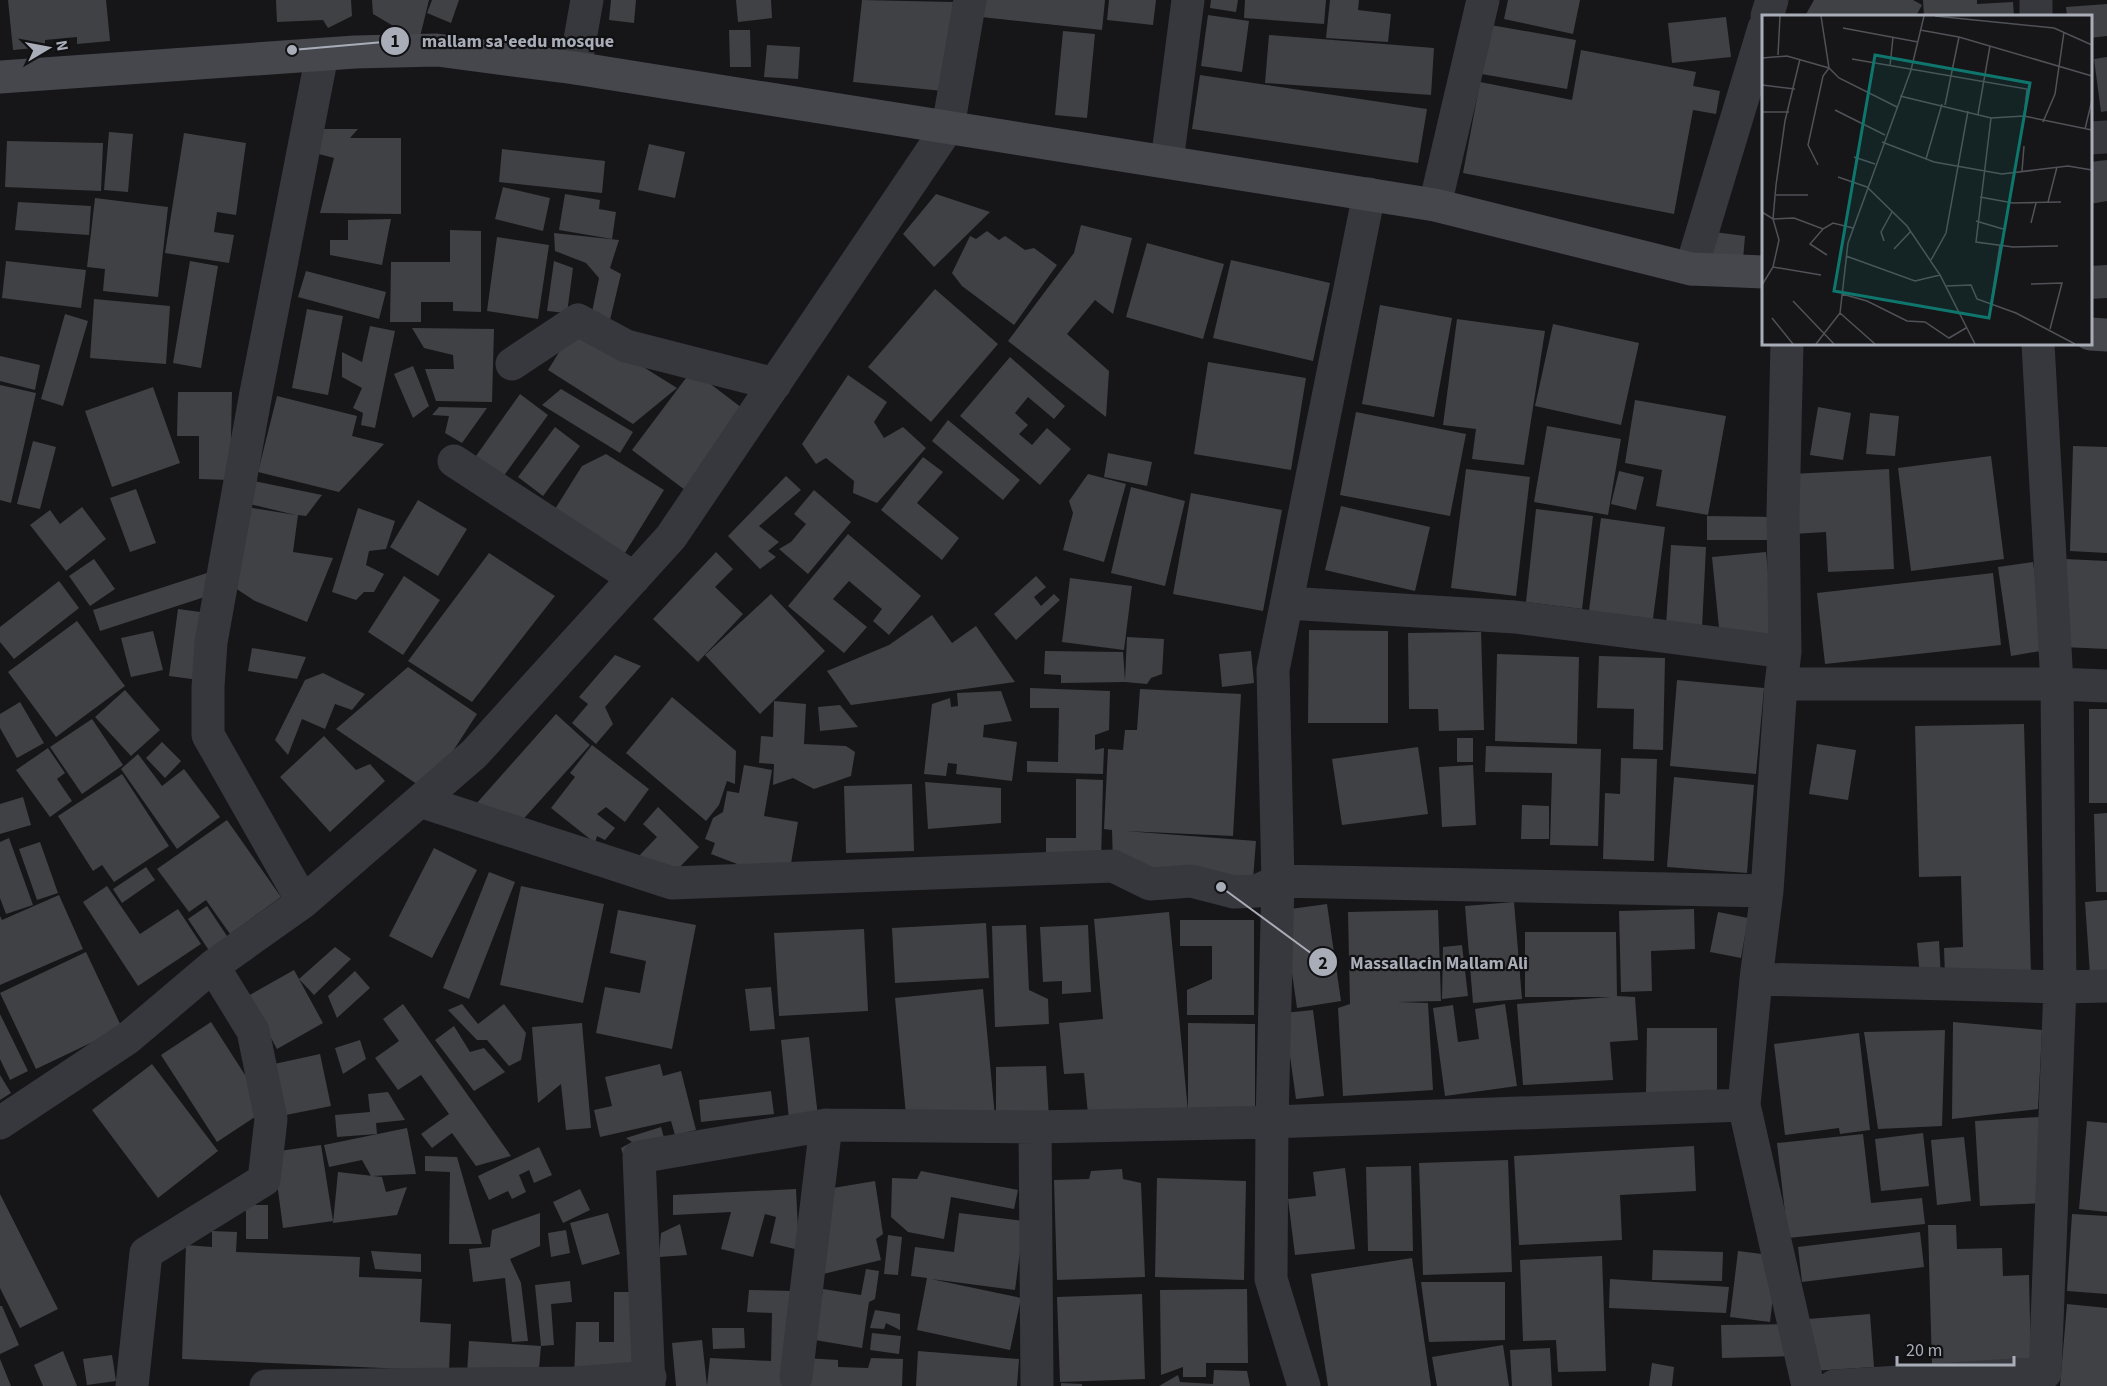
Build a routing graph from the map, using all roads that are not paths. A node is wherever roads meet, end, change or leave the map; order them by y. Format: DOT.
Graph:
graph roads {
  1 [pos="587,0"];
  2 [pos="970,0"];
  3 [pos="1188,0"];
  4 [pos="1483,0"];
  5 [pos="1772,0"];
  6 [pos="1767,15"];
  7 [pos="1762,35"];
  8 [pos="322,54"];
  9 [pos="575,68"];
  10 [pos="0,77"];
  11 [pos="948,128"];
  12 [pos="2107,137"];
  13 [pos="2092,138"];
  14 [pos="1167,162"];
  15 [pos="1369,194"];
  16 [pos="1435,205"];
  17 [pos="1691,269"];
  18 [pos="1762,272"];
  19 [pos="2092,334"];
  20 [pos="2107,335"];
  21 [pos="1787,345"];
  22 [pos="2038,345"];
  23 [pos="512,364"];
  24 [pos="775,384"];
  25 [pos="454,461"];
  26 [pos="634,578"];
  27 [pos="1287,603"];
  28 [pos="1785,652"];
  29 [pos="1781,684"];
  30 [pos="2057,684"];
  31 [pos="2107,686"];
  32 [pos="420,801"];
  33 [pos="1278,881"];
  34 [pos="1767,891"];
  35 [pos="303,902"];
  36 [pos="213,966"];
  37 [pos="1756,980"];
  38 [pos="2107,986"];
  39 [pos="2060,987"];
  40 [pos="1744,1105"];
  41 [pos="1272,1122"];
  42 [pos="0,1123"];
  43 [pos="826,1125"];
  44 [pos="1035,1127"];
  45 [pos="796,1377"];
  46 [pos="649,1381"];
  47 [pos="132,1386"];
  48 [pos="267,1386"];
  49 [pos="1037,1386"];
  50 [pos="1304,1386"];
  51 [pos="1808,1386"];
  52 [pos="1834,1386"];
  1 -- 9 [label="street"];
  2 -- 11 [label="street"];
  3 -- 14 [label="street"];
  4 -- 16 [label="street"];
  5 -- 6 [label="street"];
  7 -- 17 [label="street"];
  8 -- 9 [label="street"];
  8 -- 10 [label="street"];
  8 -- 35 [label="street"];
  9 -- 11 [label="street"];
  11 -- 14 [label="street"];
  11 -- 24 [label="street"];
  12 -- 13 [label="street"];
  14 -- 15 [label="street"];
  15 -- 16 [label="street"];
  15 -- 27 [label="street"];
  16 -- 17 [label="street"];
  17 -- 18 [label="street"];
  19 -- 20 [label="street"];
  21 -- 28 [label="street"];
  22 -- 30 [label="street"];
  23 -- 24 [label="street"];
  24 -- 26 [label="street"];
  25 -- 26 [label="street"];
  26 -- 32 [label="street"];
  27 -- 28 [label="street"];
  27 -- 33 [label="street"];
  28 -- 29 [label="street"];
  29 -- 30 [label="street"];
  29 -- 34 [label="street"];
  30 -- 31 [label="street"];
  30 -- 39 [label="street"];
  32 -- 33 [label="street"];
  32 -- 35 [label="street"];
  33 -- 34 [label="street"];
  33 -- 41 [label="street"];
  34 -- 37 [label="street"];
  35 -- 36 [label="street"];
  36 -- 42 [label="street"];
  36 -- 47 [label="street"];
  37 -- 39 [label="street"];
  37 -- 40 [label="street"];
  38 -- 39 [label="street"];
  39 -- 52 [label="street"];
  40 -- 41 [label="street"];
  40 -- 51 [label="street"];
  41 -- 44 [label="street"];
  41 -- 50 [label="street"];
  43 -- 44 [label="street"];
  43 -- 45 [label="street"];
  43 -- 46 [label="street"];
  44 -- 49 [label="street"];
  46 -- 48 [label="street"];
}
